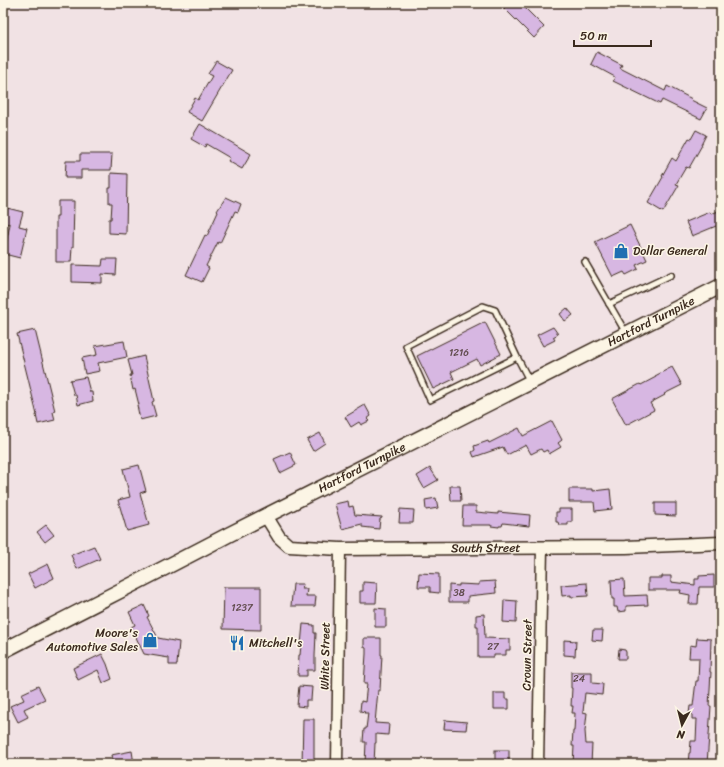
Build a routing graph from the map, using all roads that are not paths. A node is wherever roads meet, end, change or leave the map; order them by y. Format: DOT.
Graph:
graph roads {
  1 [pos="585,262"];
  2 [pos="671,275"];
  3 [pos="721,286"];
  4 [pos="609,304"];
  5 [pos="627,334"];
  6 [pos="517,357"];
  7 [pos="530,383"];
  8 [pos="266,516"];
  9 [pos="721,543"];
  10 [pos="542,547"];
  11 [pos="340,549"];
  12 [pos="3,651"];
  13 [pos="337,764"];
  14 [pos="538,764"];
  1 -- 4 [label="lane"];
  2 -- 4 [label="lane"];
  3 -- 5 [label="main road, Hartford Turnpike"];
  4 -- 5 [label="lane"];
  5 -- 7 [label="main road, Hartford Turnpike"];
  6 -- 6 [label="lane"];
  6 -- 7 [label="lane"];
  7 -- 8 [label="main road, Hartford Turnpike"];
  8 -- 11 [label="street, South Street"];
  8 -- 12 [label="main road, Hartford Turnpike"];
  9 -- 10 [label="street, South Street"];
  10 -- 11 [label="street, South Street"];
  10 -- 14 [label="street, Crown Street"];
  11 -- 13 [label="street, White Street"];
}
